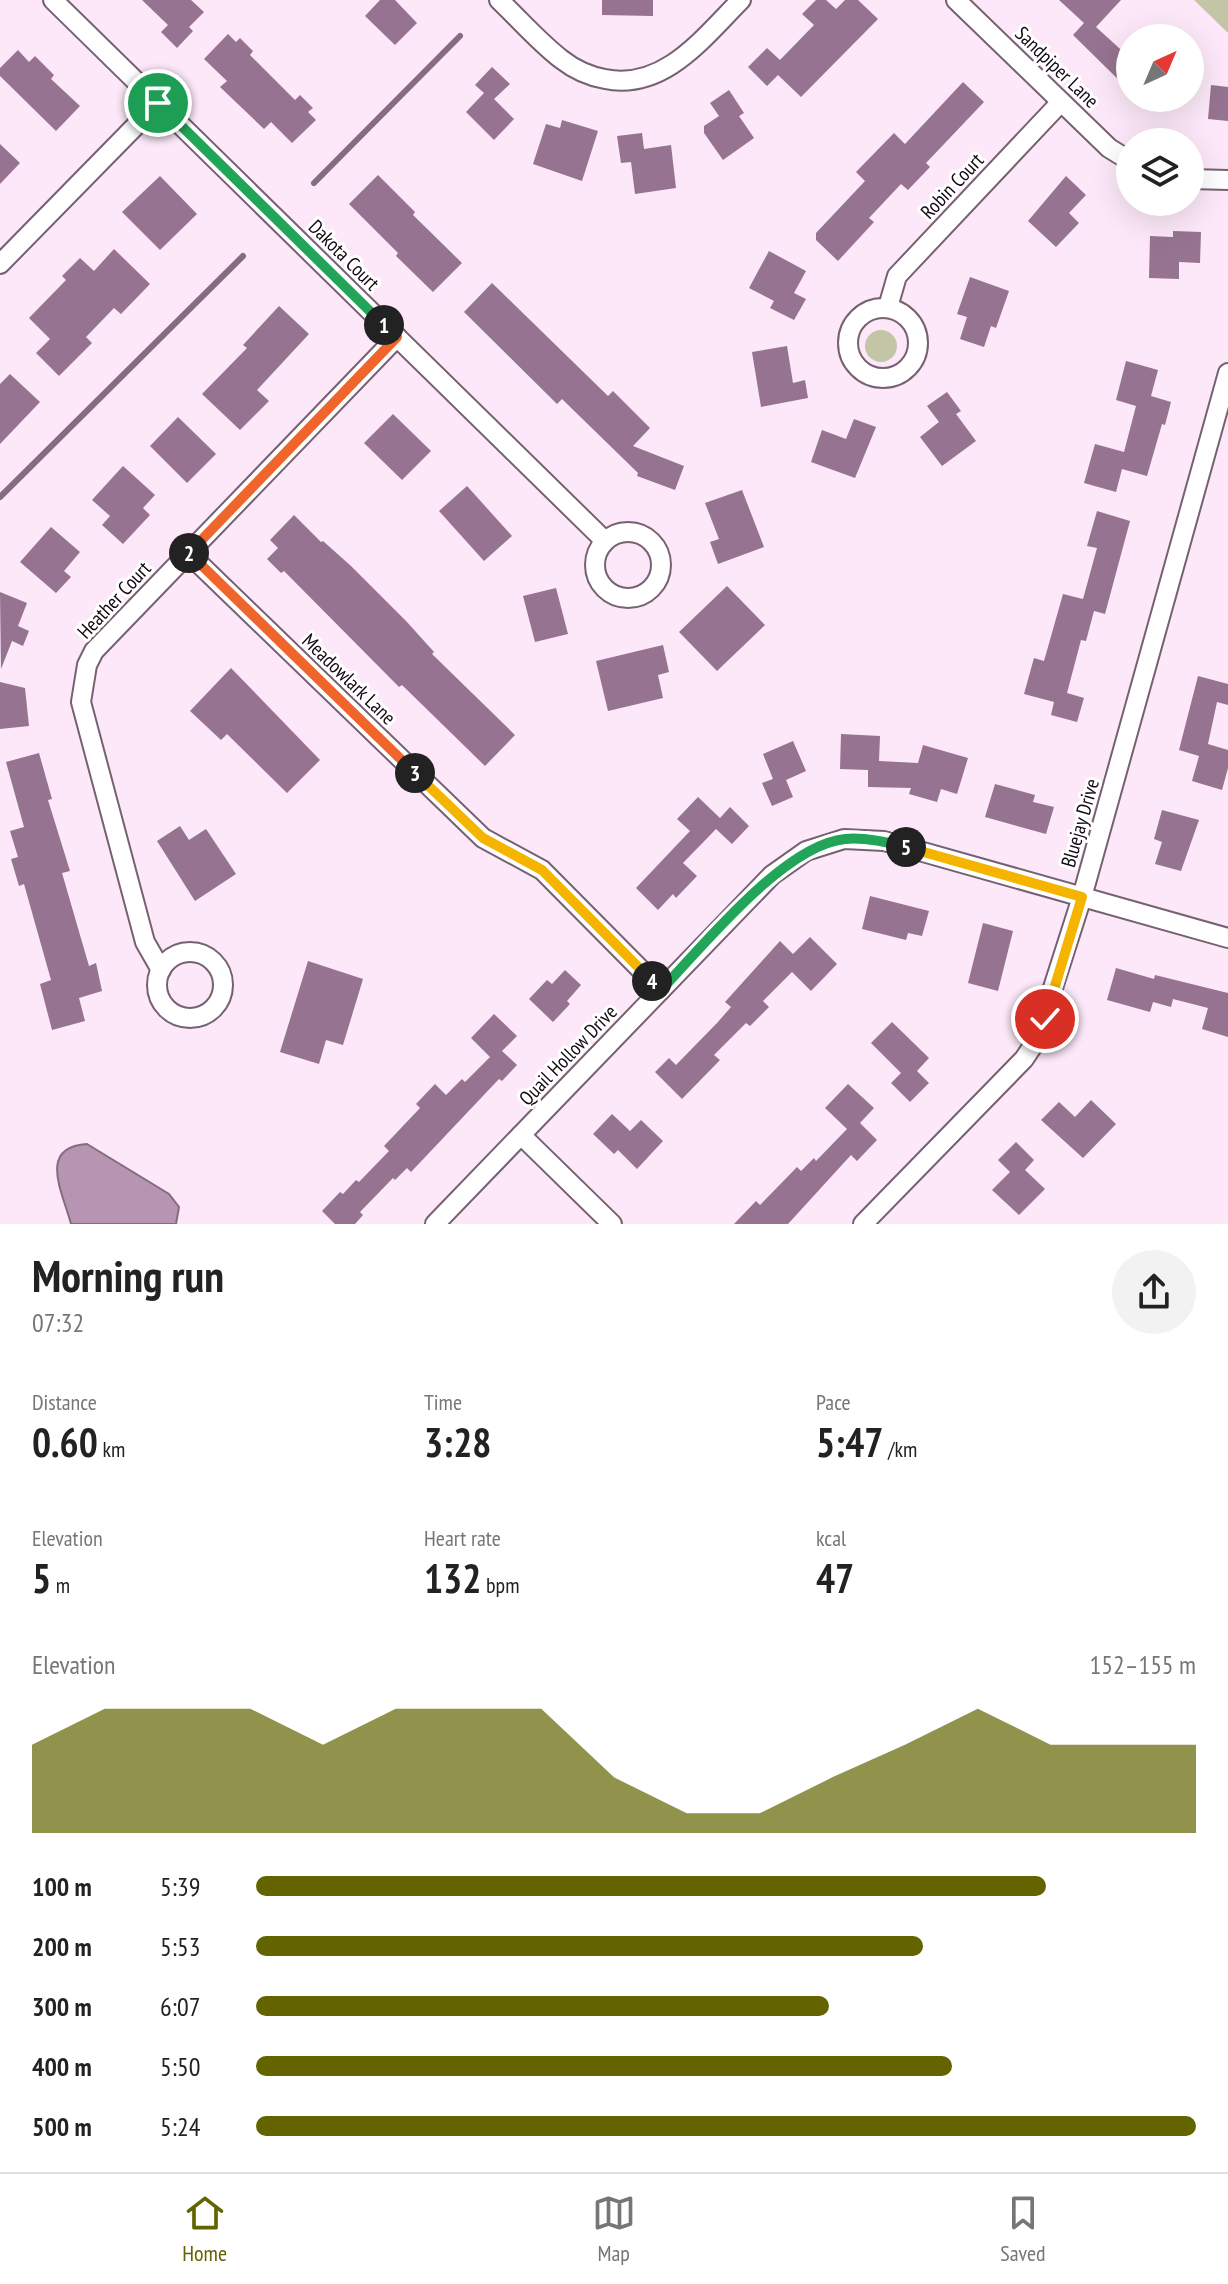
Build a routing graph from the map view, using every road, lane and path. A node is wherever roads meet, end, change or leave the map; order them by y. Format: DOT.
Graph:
graph roads {
  1 [pos="53,0"];
  2 [pos="499,0"];
  3 [pos="741,0"];
  4 [pos="956,0"];
  5 [pos="1061,102"];
  6 [pos="158,103"];
  7 [pos="1116,152"];
  8 [pos="1204,179"];
  9 [pos="1228,180"];
  10 [pos="0,264"];
  11 [pos="888,307"];
  12 [pos="397,337"];
  13 [pos="1228,373"];
  14 [pos="605,541"];
  15 [pos="188,553"];
  16 [pos="1082,897"];
  17 [pos="1228,938"];
  18 [pos="161,970"];
  19 [pos="661,990"];
  20 [pos="521,1135"];
  21 [pos="435,1224"];
  22 [pos="612,1224"];
  23 [pos="863,1224"];
  1 -- 6 [label="street, Dakota Court"];
  2 -- 3 [label="street"];
  4 -- 5 [label="street, Sandpiper Lane"];
  5 -- 7 [label="street, Sandpiper Lane"];
  5 -- 11 [label="street, Robin Court"];
  6 -- 10 [label="street"];
  6 -- 12 [label="street, Dakota Court"];
  8 -- 9 [label="street"];
  12 -- 14 [label="street, Dakota Court"];
  12 -- 15 [label="street, Heather Court"];
  13 -- 16 [label="street, Bluejay Drive"];
  15 -- 18 [label="street, Heather Court"];
  15 -- 19 [label="street, Meadowlark Lane"];
  16 -- 17 [label="street, Quail Hollow Drive"];
  16 -- 19 [label="street, Quail Hollow Drive"];
  16 -- 23 [label="street, Bluejay Drive"];
  19 -- 20 [label="street, Quail Hollow Drive"];
  20 -- 21 [label="street, Quail Hollow Drive"];
  20 -- 22 [label="street"];
}
